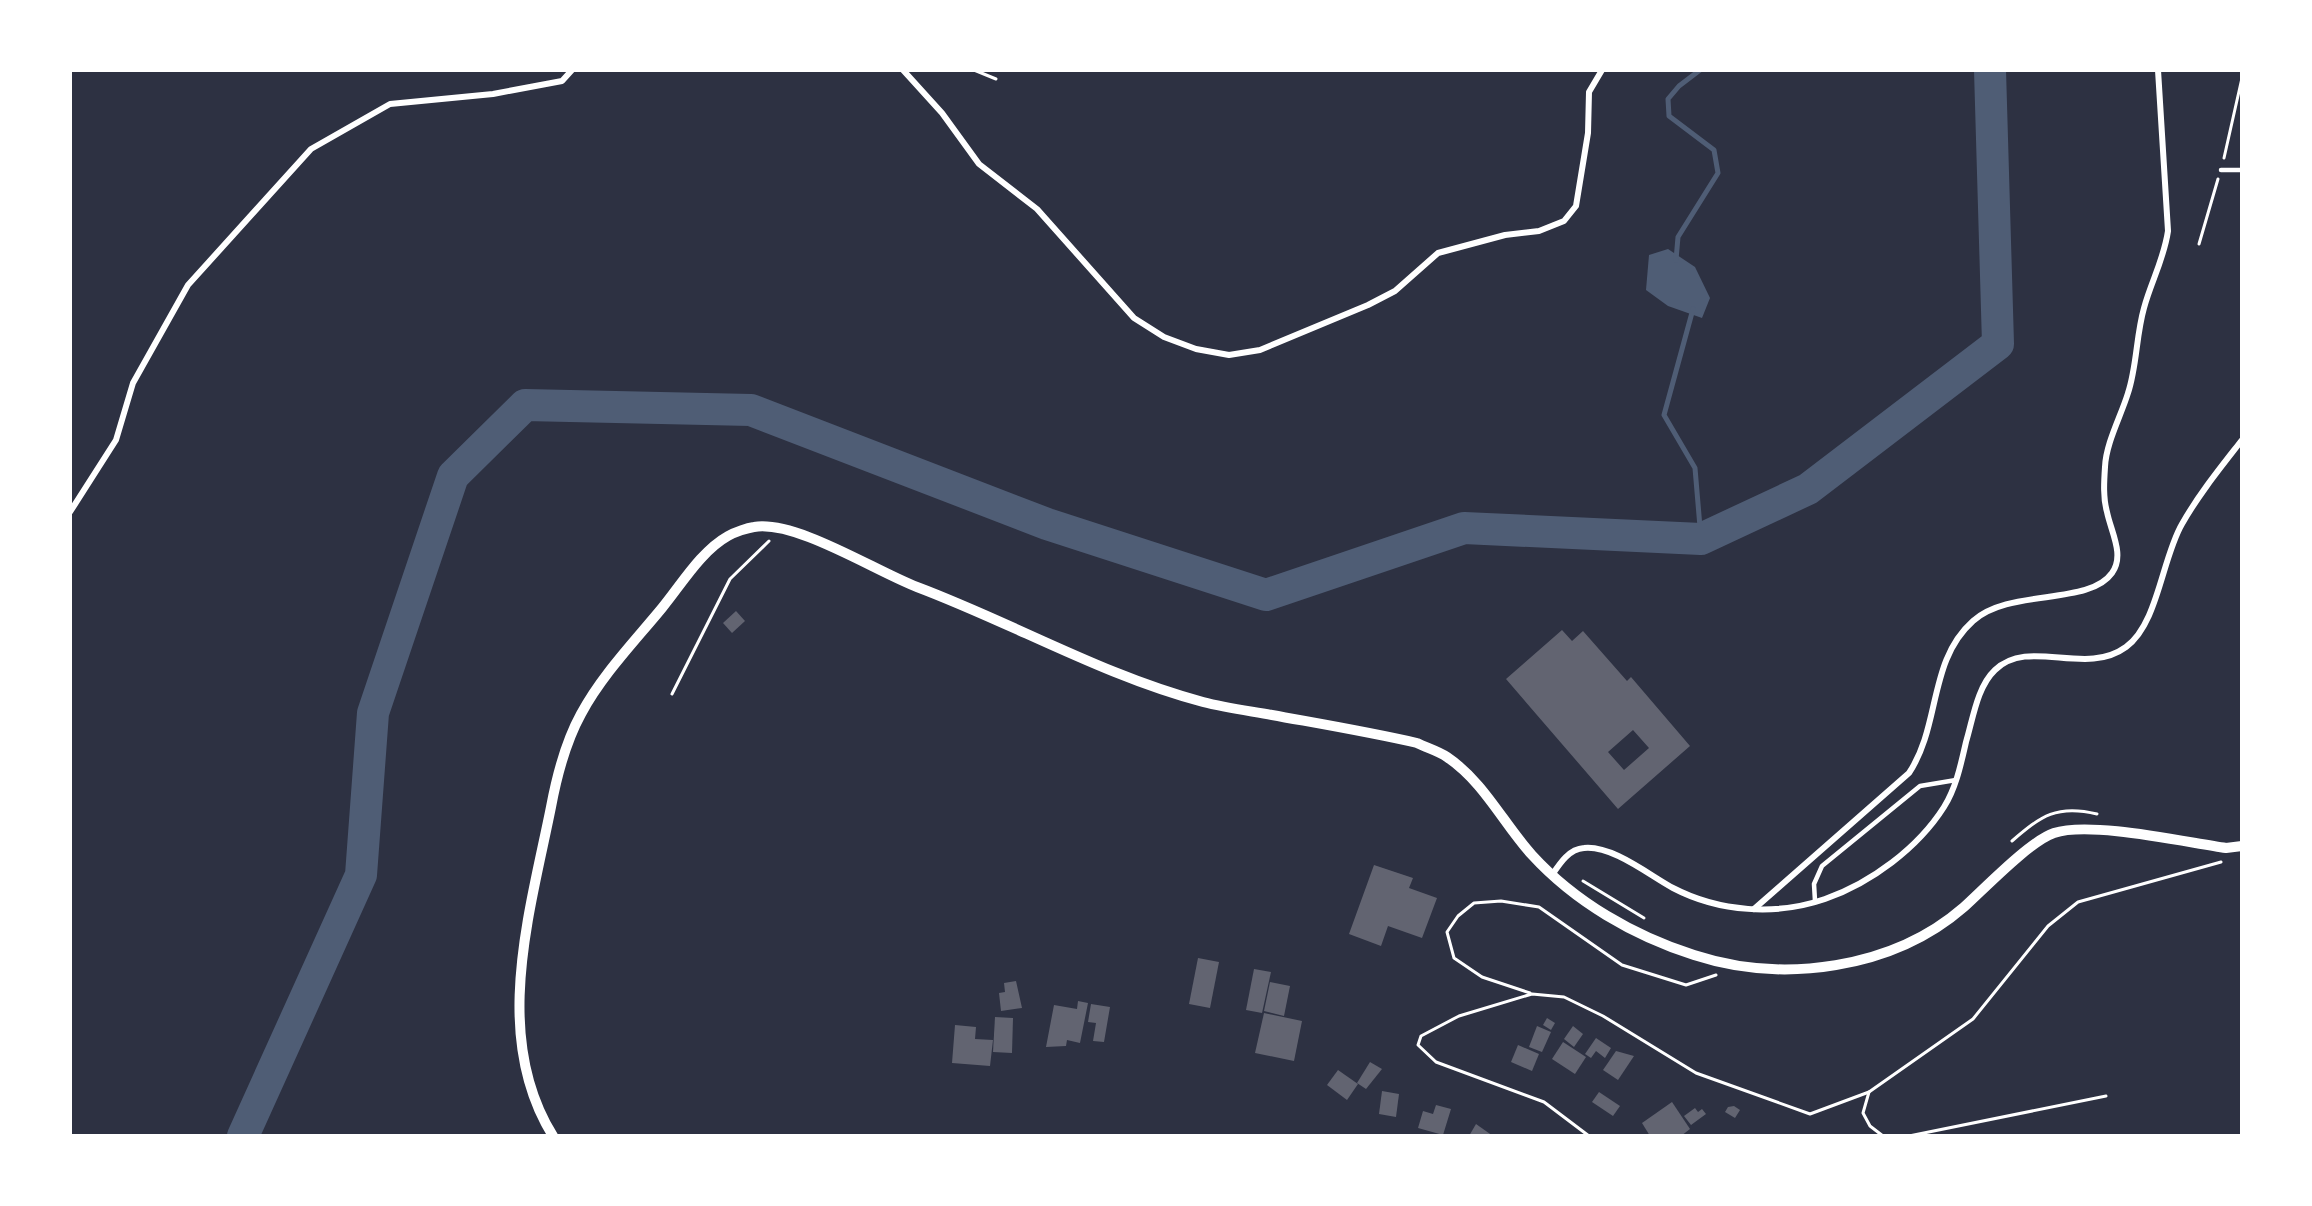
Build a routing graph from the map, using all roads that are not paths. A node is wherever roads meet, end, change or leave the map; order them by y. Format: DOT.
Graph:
graph roads {
  1 [pos="572,70"];
  2 [pos="903,70"];
  3 [pos="1602,70"];
  4 [pos="2158,70"];
  5 [pos="2221,170"];
  6 [pos="2241,170"];
  7 [pos="2241,440"];
  8 [pos="70,512"];
  9 [pos="1956,780"];
  10 [pos="2241,846"];
  11 [pos="1552,876"];
  12 [pos="1815,902"];
  13 [pos="1754,909"];
  14 [pos="553,1136"];
  1 -- 8 [label="street"];
  2 -- 3 [label="street"];
  4 -- 13 [label="street"];
  5 -- 6 [label="lane"];
  7 -- 9 [label="street"];
  9 -- 12 [label="street"];
  9 -- 12 [label="lane"];
  10 -- 11 [label="street"];
  11 -- 13 [label="street"];
  11 -- 14 [label="street"];
  12 -- 13 [label="street"];
}
